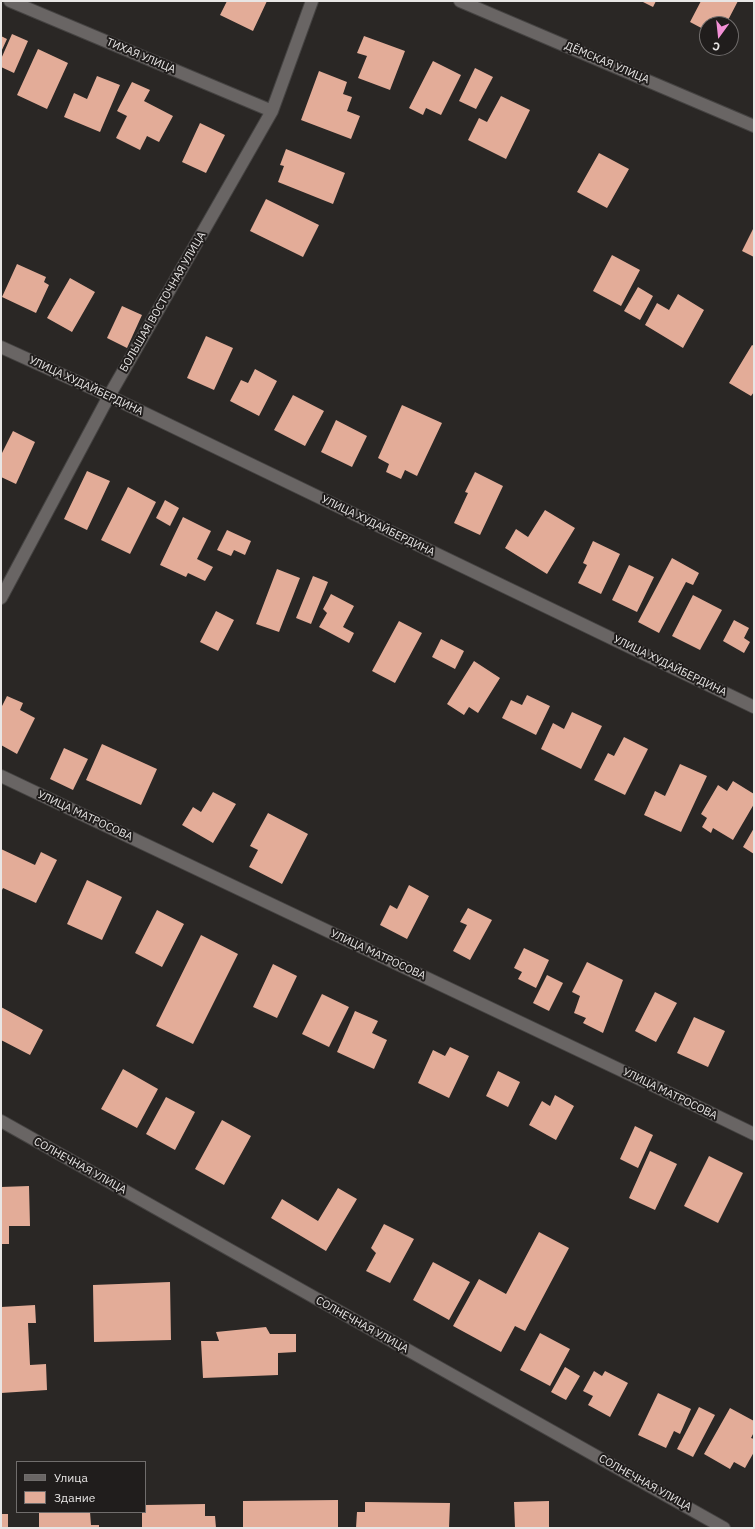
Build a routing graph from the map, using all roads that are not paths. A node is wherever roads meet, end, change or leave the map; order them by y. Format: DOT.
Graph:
graph roads {
  1 [pos="10,1"];
  2 [pos="312,1"];
  3 [pos="460,1"];
  4 [pos="272,111"];
  5 [pos="754,126"];
  6 [pos="1,347"];
  7 [pos="109,396"];
  8 [pos="1,598"];
  9 [pos="754,707"];
  10 [pos="1,776"];
  11 [pos="1,1121"];
  12 [pos="754,1134"];
  13 [pos="724,1528"];
  1 -- 4 [label="street, ТИХАЯ УЛИЦА"];
  2 -- 4 [label="street, БОЛЬШАЯ ВОСТОЧНАЯ УЛИЦА"];
  3 -- 5 [label="street, ДЁМСКАЯ УЛИЦА"];
  4 -- 7 [label="street, БОЛЬШАЯ ВОСТОЧНАЯ УЛИЦА"];
  6 -- 7 [label="street, УЛИЦА ХУДАЙБЕРДИНА"];
  7 -- 8 [label="street, БОЛЬШАЯ ВОСТОЧНАЯ УЛИЦА"];
  7 -- 9 [label="street, УЛИЦА ХУДАЙБЕРДИНА"];
  10 -- 12 [label="street, УЛИЦА МАТРОСОВА"];
  11 -- 13 [label="street, СОЛНЕЧНАЯ УЛИЦА"];
}
